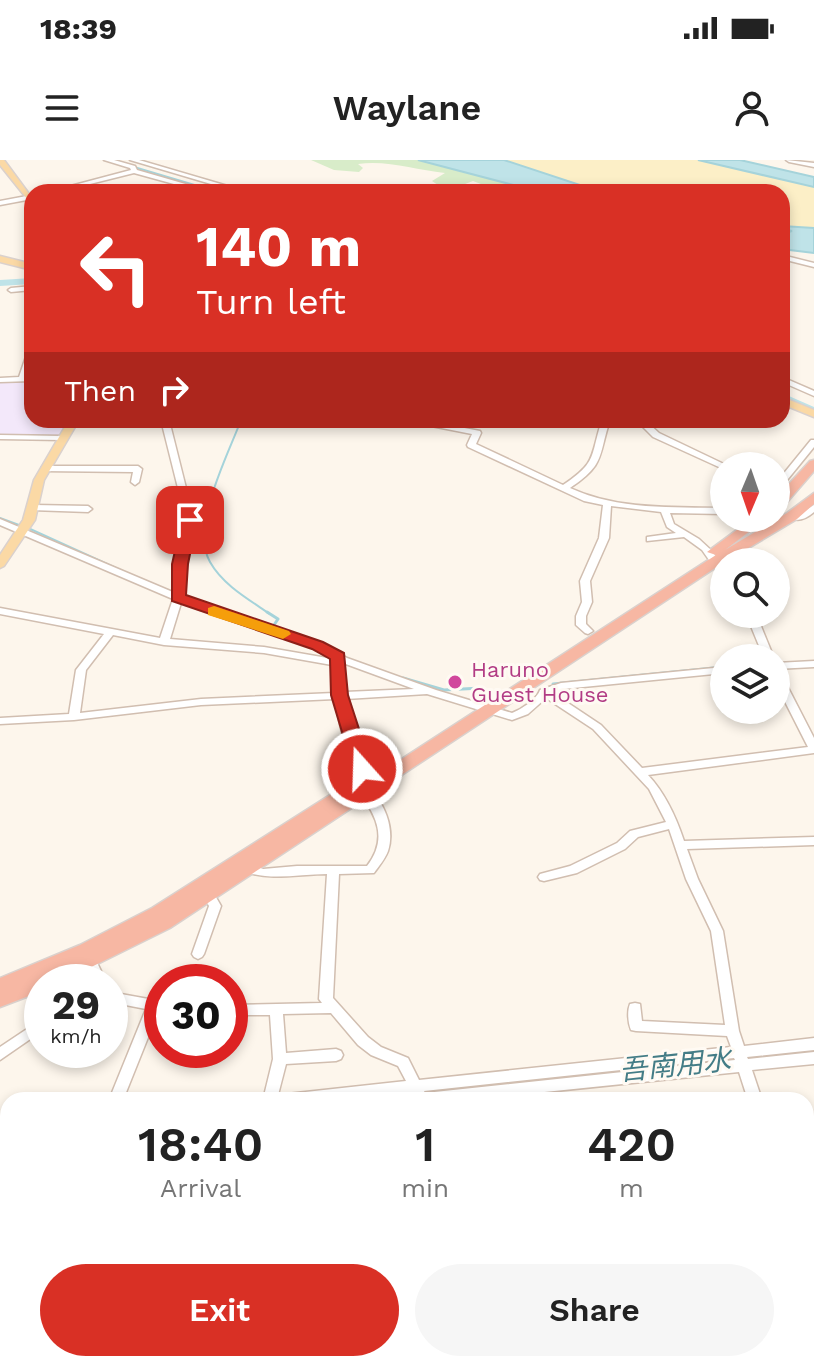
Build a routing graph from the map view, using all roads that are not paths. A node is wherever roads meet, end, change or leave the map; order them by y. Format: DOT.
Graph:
graph roads {
  1 [pos="0,160"];
  2 [pos="107,160"];
  3 [pos="133,160"];
  4 [pos="789,160"];
  5 [pos="814,165"];
  6 [pos="134,171"];
  7 [pos="83,184"];
  8 [pos="181,184"];
  9 [pos="217,184"];
  10 [pos="24,190"];
  11 [pos="24,200"];
  12 [pos="0,203"];
  13 [pos="790,259"];
  14 [pos="1,260"];
  15 [pos="24,265"];
  16 [pos="814,265"];
  17 [pos="24,289"];
  18 [pos="11,290"];
  19 [pos="24,373"];
  20 [pos="22,379"];
  21 [pos="0,380"];
  22 [pos="790,383"];
  23 [pos="814,394"];
  24 [pos="790,404"];
  25 [pos="814,414"];
  26 [pos="69,428"];
  27 [pos="167,428"];
  28 [pos="452,428"];
  29 [pos="604,428"];
  30 [pos="649,428"];
  31 [pos="0,437"];
  32 [pos="63,438"];
  33 [pos="814,442"];
  34 [pos="710,460"];
  35 [pos="814,464"];
  36 [pos="45,469"];
  37 [pos="790,471"];
  38 [pos="135,482"];
  39 [pos="566,487"];
  40 [pos="790,491"];
  41 [pos="814,497"];
  42 [pos="607,504"];
  43 [pos="34,508"];
  44 [pos="814,508"];
  45 [pos="88,509"];
  46 [pos="665,510"];
  47 [pos="710,511"];
  48 [pos="792,516"];
  49 [pos="0,522"];
  50 [pos="22,530"];
  51 [pos="744,532"];
  52 [pos="682,535"];
  53 [pos="650,539"];
  54 [pos="724,548"];
  55 [pos="731,548"];
  56 [pos="710,556"];
  57 [pos="710,559"];
  58 [pos="710,559"];
  59 [pos="0,564"];
  60 [pos="178,598"];
  61 [pos="0,611"];
  62 [pos="588,631"];
  63 [pos="110,632"];
  64 [pos="164,642"];
  65 [pos="337,660"];
  66 [pos="814,664"];
  67 [pos="790,665"];
  68 [pos="710,671"];
  69 [pos="432,692"];
  70 [pos="544,692"];
  71 [pos="339,695"];
  72 [pos="790,703"];
  73 [pos="484,708"];
  74 [pos="74,717"];
  75 [pos="0,721"];
  76 [pos="813,750"];
  77 [pos="640,772"];
  78 [pos="370,783"];
  79 [pos="673,824"];
  80 [pos="814,841"];
  81 [pos="681,845"];
  82 [pos="251,869"];
  83 [pos="333,871"];
  84 [pos="544,877"];
  85 [pos="209,895"];
  86 [pos="198,954"];
  87 [pos="89,955"];
  88 [pos="74,964"];
  89 [pos="92,964"];
  90 [pos="0,986"];
  91 [pos="24,990"];
  92 [pos="0,999"];
  93 [pos="335,1008"];
  94 [pos="635,1008"];
  95 [pos="248,1010"];
  96 [pos="276,1010"];
  97 [pos="732,1031"];
  98 [pos="24,1037"];
  99 [pos="144,1037"];
  100 [pos="814,1044"];
  101 [pos="0,1054"];
  102 [pos="336,1055"];
  103 [pos="740,1058"];
  104 [pos="814,1058"];
  105 [pos="280,1059"];
  106 [pos="120,1092"];
  107 [pos="272,1092"];
  108 [pos="416,1092"];
  109 [pos="443,1092"];
  110 [pos="514,1092"];
  111 [pos="752,1092"];
  1 -- 10 [label="main road"];
  2 -- 6 [label="street"];
  3 -- 9 [label="street"];
  4 -- 5 [label="street"];
  6 -- 7 [label="street"];
  6 -- 8 [label="street"];
  11 -- 12 [label="street"];
  13 -- 16 [label="street"];
  14 -- 15 [label="main road"];
  17 -- 18 [label="street"];
  19 -- 20 [label="street"];
  20 -- 21 [label="street"];
  22 -- 23 [label="street"];
  24 -- 25 [label="main road"];
  26 -- 32 [label="main road"];
  27 -- 60 [label="street"];
  28 -- 39 [label="street"];
  29 -- 39 [label="street"];
  30 -- 34 [label="street"];
  31 -- 32 [label="street"];
  32 -- 36 [label="main road"];
  33 -- 37 [label="street"];
  35 -- 40 [label="highway"];
  36 -- 38 [label="street"];
  36 -- 43 [label="main road"];
  39 -- 42 [label="street"];
  41 -- 48 [label="highway"];
  42 -- 46 [label="street"];
  42 -- 62 [label="street"];
  43 -- 45 [label="street"];
  43 -- 50 [label="main road"];
  44 -- 48 [label="street"];
  46 -- 47 [label="street"];
  46 -- 52 [label="street"];
  48 -- 55 [label="highway"];
  49 -- 50 [label="street"];
  50 -- 59 [label="main road"];
  50 -- 60 [label="street"];
  51 -- 54 [label="highway"];
  52 -- 53 [label="street"];
  52 -- 56 [label="street"];
  57 -- 62 [label="highway"];
  58 -- 73 [label="highway"];
  60 -- 64 [label="street"];
  60 -- 65 [label="street"];
  61 -- 63 [label="street"];
  62 -- 73 [label="highway"];
  63 -- 64 [label="street"];
  63 -- 74 [label="street"];
  64 -- 65 [label="street"];
  65 -- 69 [label="street"];
  65 -- 71 [label="street"];
  66 -- 67 [label="street"];
  68 -- 70 [label="street"];
  69 -- 71 [label="street"];
  69 -- 73 [label="street"];
  70 -- 73 [label="street"];
  70 -- 77 [label="street"];
  71 -- 74 [label="street"];
  71 -- 78 [label="street"];
  72 -- 76 [label="street"];
  73 -- 78 [label="highway"];
  74 -- 75 [label="street"];
  76 -- 77 [label="street"];
  77 -- 79 [label="street"];
  78 -- 82 [label="highway"];
  78 -- 83 [label="street"];
  78 -- 87 [label="highway"];
  79 -- 81 [label="street"];
  79 -- 84 [label="street"];
  80 -- 81 [label="street"];
  81 -- 97 [label="street"];
  82 -- 83 [label="street"];
  82 -- 85 [label="highway"];
  83 -- 93 [label="street"];
  85 -- 86 [label="street"];
  85 -- 87 [label="highway"];
  87 -- 88 [label="highway"];
  87 -- 89 [label="street"];
  87 -- 90 [label="highway"];
  91 -- 92 [label="highway"];
  93 -- 96 [label="street"];
  93 -- 108 [label="street"];
  94 -- 97 [label="street"];
  95 -- 96 [label="street"];
  96 -- 105 [label="street"];
  97 -- 103 [label="street"];
  98 -- 101 [label="street"];
  99 -- 106 [label="street"];
  100 -- 103 [label="street"];
  102 -- 105 [label="street"];
  103 -- 104 [label="street"];
  103 -- 109 [label="street"];
  103 -- 110 [label="street"];
  103 -- 111 [label="street"];
  105 -- 107 [label="street"];
}
